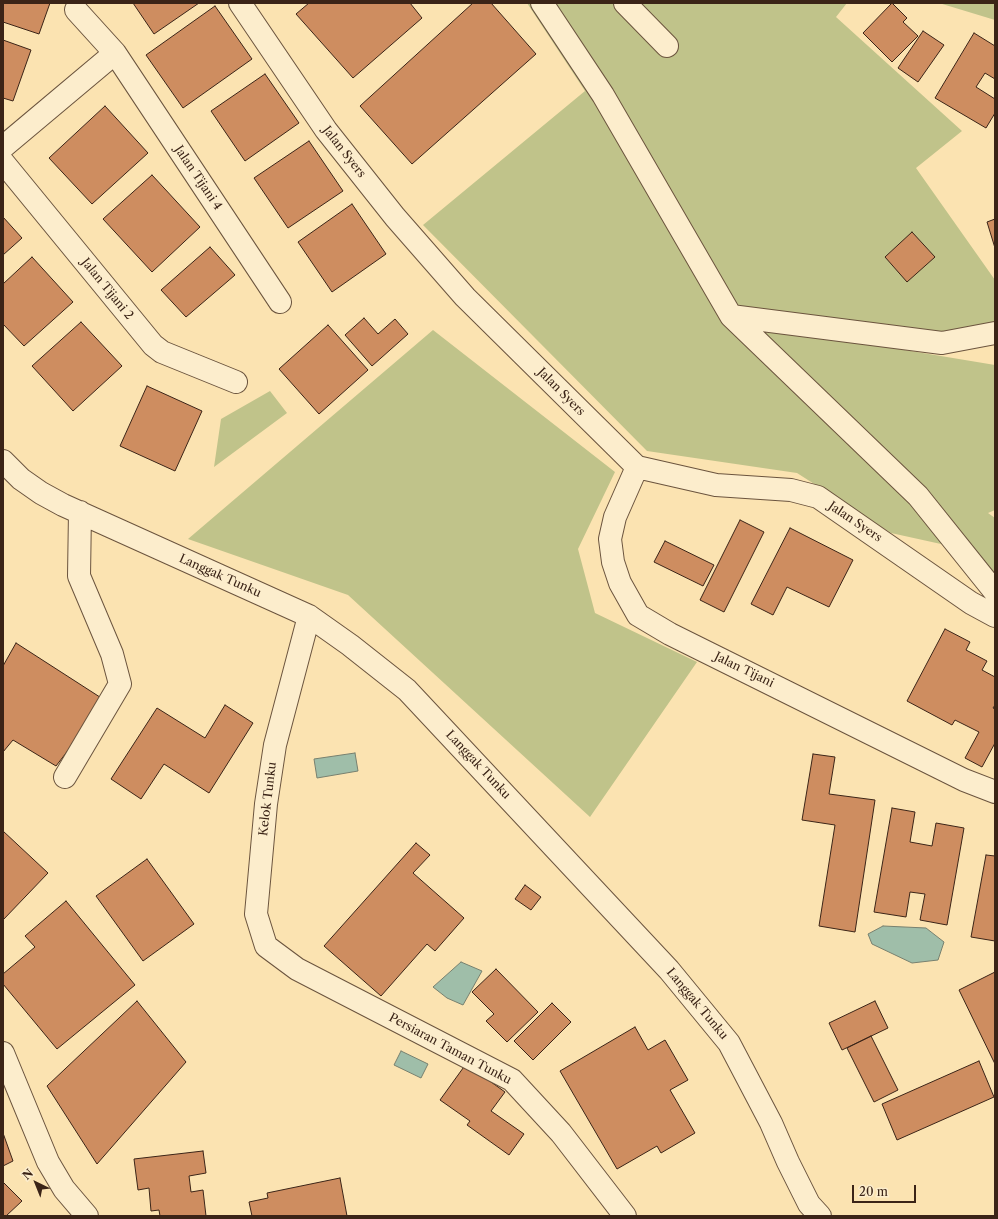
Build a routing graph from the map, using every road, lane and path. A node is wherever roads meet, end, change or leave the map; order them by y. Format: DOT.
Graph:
graph roads {
  1 [pos="240,3"];
  2 [pos="542,3"];
  3 [pos="625,3"];
  4 [pos="76,10"];
  5 [pos="667,46"];
  6 [pos="115,53"];
  7 [pos="3,147"];
  8 [pos="3,162"];
  9 [pos="280,302"];
  10 [pos="731,316"];
  11 [pos="995,333"];
  12 [pos="236,382"];
  13 [pos="3,462"];
  14 [pos="637,467"];
  15 [pos="80,512"];
  16 [pos="995,592"];
  17 [pos="309,616"];
  18 [pos="995,616"];
  19 [pos="65,777"];
  20 [pos="995,792"];
  21 [pos="297,969"];
  22 [pos="3,1053"];
  23 [pos="87,1216"];
  24 [pos="625,1216"];
  25 [pos="820,1216"];
  1 -- 14 [label="street, Jalan Syers"];
  2 -- 10 [label="street"];
  3 -- 5 [label="street"];
  4 -- 6 [label="street, Jalan Tijani 4"];
  6 -- 7 [label="street"];
  6 -- 9 [label="street, Jalan Tijani 4"];
  8 -- 12 [label="street, Jalan Tijani 2"];
  10 -- 11 [label="street"];
  10 -- 16 [label="street"];
  13 -- 15 [label="street, Langgak Tunku"];
  14 -- 18 [label="street, Jalan Syers"];
  14 -- 20 [label="street, Jalan Tijani"];
  15 -- 17 [label="street, Langgak Tunku"];
  15 -- 19 [label="street"];
  17 -- 21 [label="street, Kelok Tunku"];
  17 -- 25 [label="street, Langgak Tunku"];
  21 -- 24 [label="street, Persiaran Taman Tunku"];
  22 -- 23 [label="street"];
}
